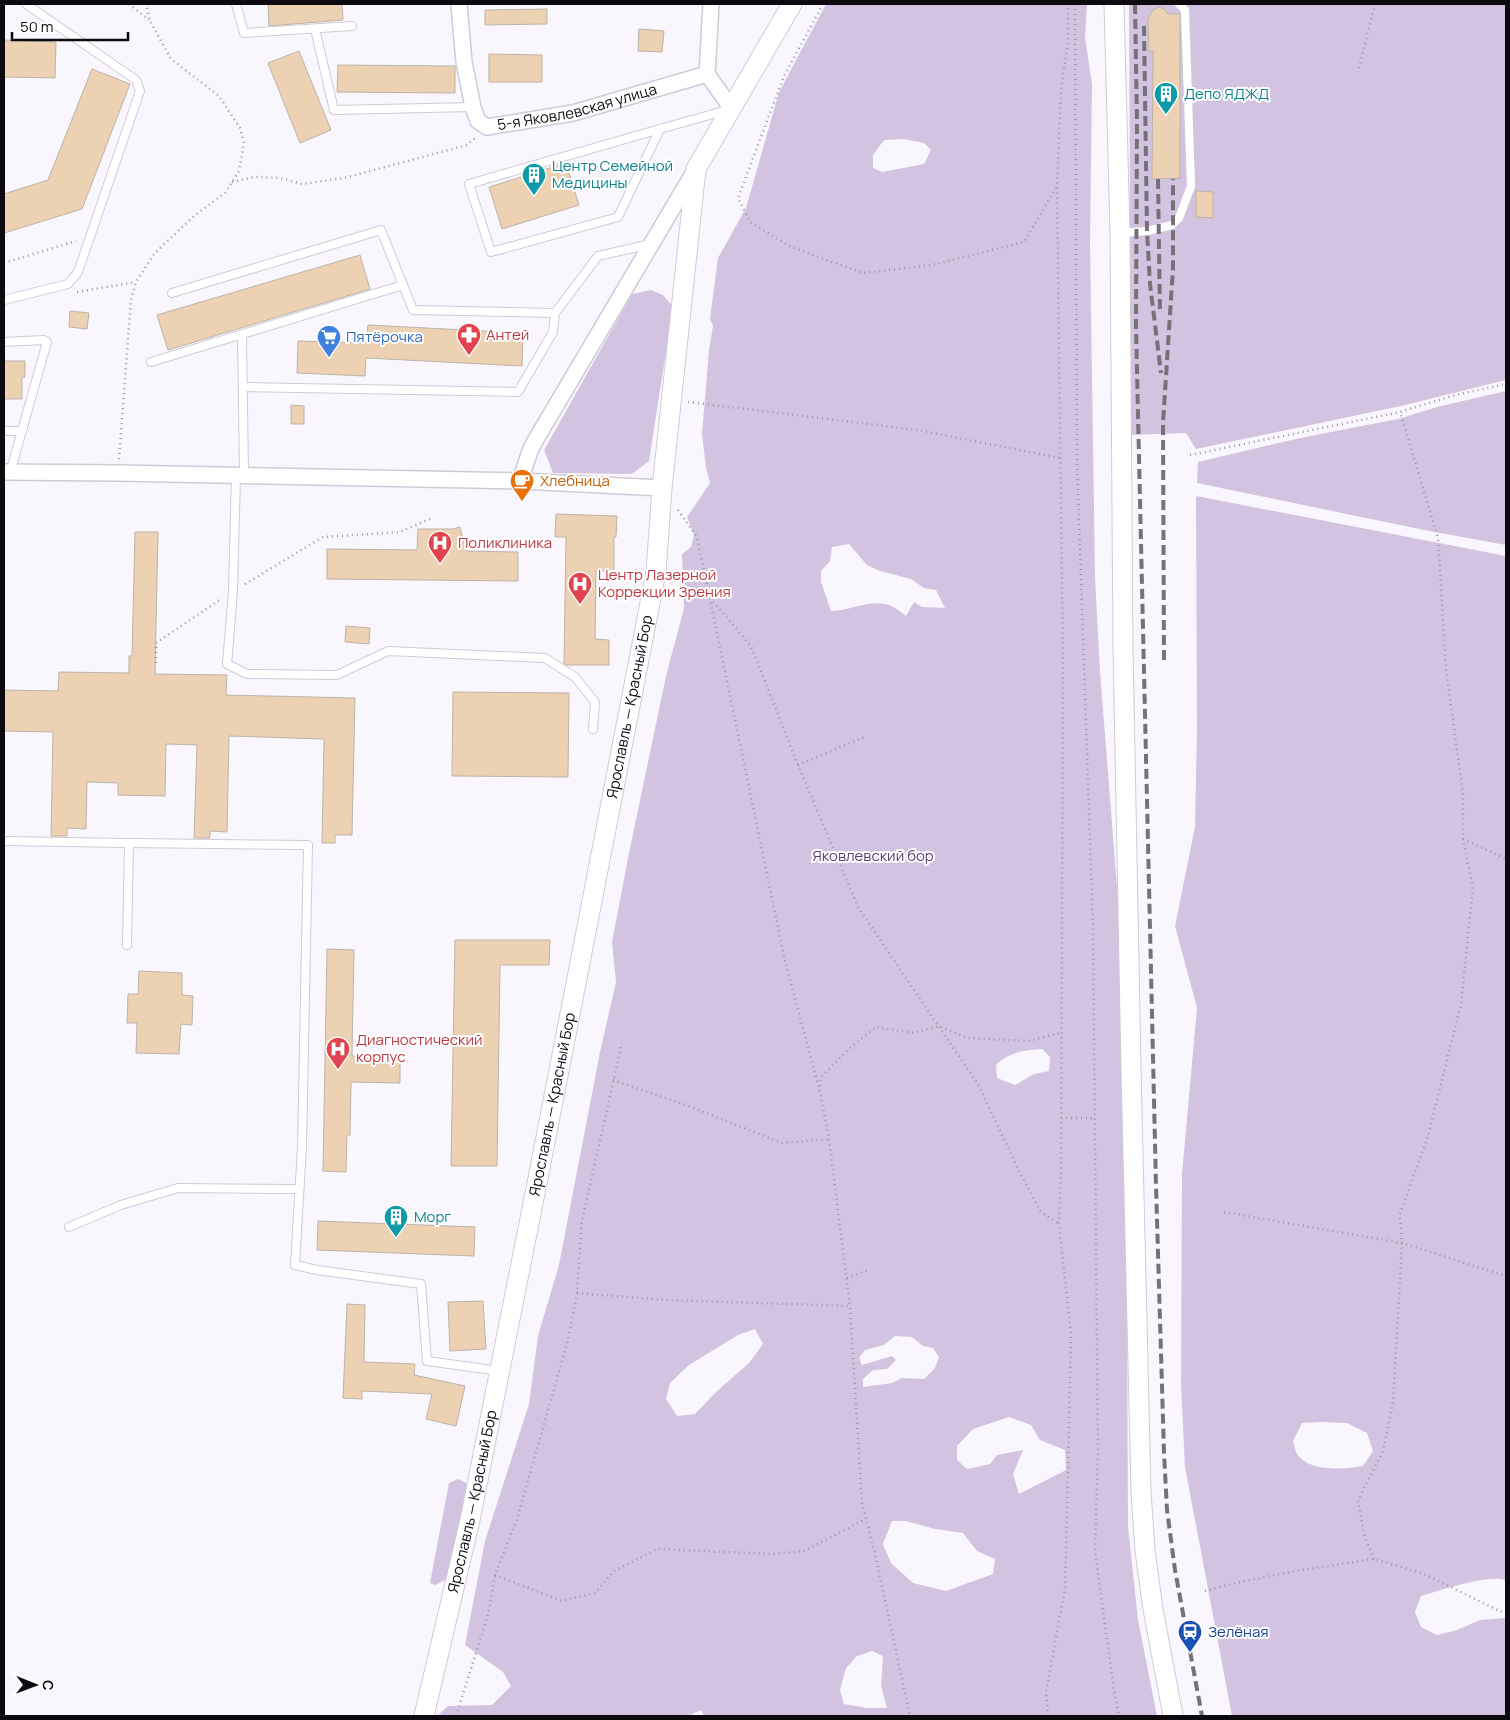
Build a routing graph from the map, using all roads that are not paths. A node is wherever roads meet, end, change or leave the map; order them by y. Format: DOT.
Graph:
graph roads {
  1 [pos="26,4"];
  2 [pos="236,4"];
  3 [pos="459,4"];
  4 [pos="711,4"];
  5 [pos="792,4"];
  6 [pos="1114,4"];
  7 [pos="1179,4"];
  8 [pos="352,26"];
  9 [pos="314,29"];
  10 [pos="707,74"];
  11 [pos="473,108"];
  12 [pos="732,109"];
  13 [pos="660,129"];
  14 [pos="696,169"];
  15 [pos="1120,233"];
  16 [pos="651,244"];
  17 [pos="404,285"];
  18 [pos="172,293"];
  19 [pos="4,300"];
  20 [pos="555,313"];
  21 [pos="242,335"];
  22 [pos="4,342"];
  23 [pos="151,362"];
  24 [pos="243,387"];
  25 [pos="4,431"];
  26 [pos="22,431"];
  27 [pos="7,472"];
  28 [pos="240,475"];
  29 [pos="520,482"];
  30 [pos="662,488"];
  31 [pos="593,729"];
  32 [pos="4,841"];
  33 [pos="129,843"];
  34 [pos="127,945"];
  35 [pos="300,1189"];
  36 [pos="69,1227"];
  37 [pos="500,1371"];
  38 [pos="424,1716"];
  39 [pos="1173,1716"];
  1 -- 19 [label="lane"];
  2 -- 9 [label="lane"];
  3 -- 11 [label="street, 5-я Яковлевская улица"];
  4 -- 10 [label="street"];
  5 -- 12 [label="street"];
  6 -- 15 [label="street"];
  7 -- 15 [label="lane"];
  8 -- 9 [label="lane"];
  9 -- 11 [label="lane"];
  10 -- 11 [label="street, 5-я Яковлевская улица"];
  10 -- 12 [label="street"];
  12 -- 13 [label="lane"];
  12 -- 14 [label="street"];
  13 -- 13 [label="lane"];
  14 -- 16 [label="street"];
  14 -- 30 [label="street, Ярославль — Красный Бор"];
  15 -- 39 [label="street"];
  16 -- 20 [label="lane"];
  16 -- 29 [label="street"];
  17 -- 18 [label="lane"];
  17 -- 20 [label="lane"];
  17 -- 21 [label="lane"];
  20 -- 24 [label="lane"];
  21 -- 23 [label="lane"];
  21 -- 24 [label="lane"];
  22 -- 26 [label="lane"];
  24 -- 28 [label="lane"];
  25 -- 26 [label="lane"];
  26 -- 27 [label="lane"];
  27 -- 28 [label="street"];
  28 -- 29 [label="street"];
  28 -- 31 [label="lane"];
  29 -- 30 [label="street"];
  30 -- 37 [label="street, Ярославль — Красный Бор"];
  32 -- 33 [label="lane"];
  33 -- 34 [label="lane"];
  33 -- 35 [label="lane"];
  35 -- 36 [label="lane"];
  35 -- 37 [label="lane"];
  37 -- 38 [label="street, Ярославль — Красный Бор"];
}
